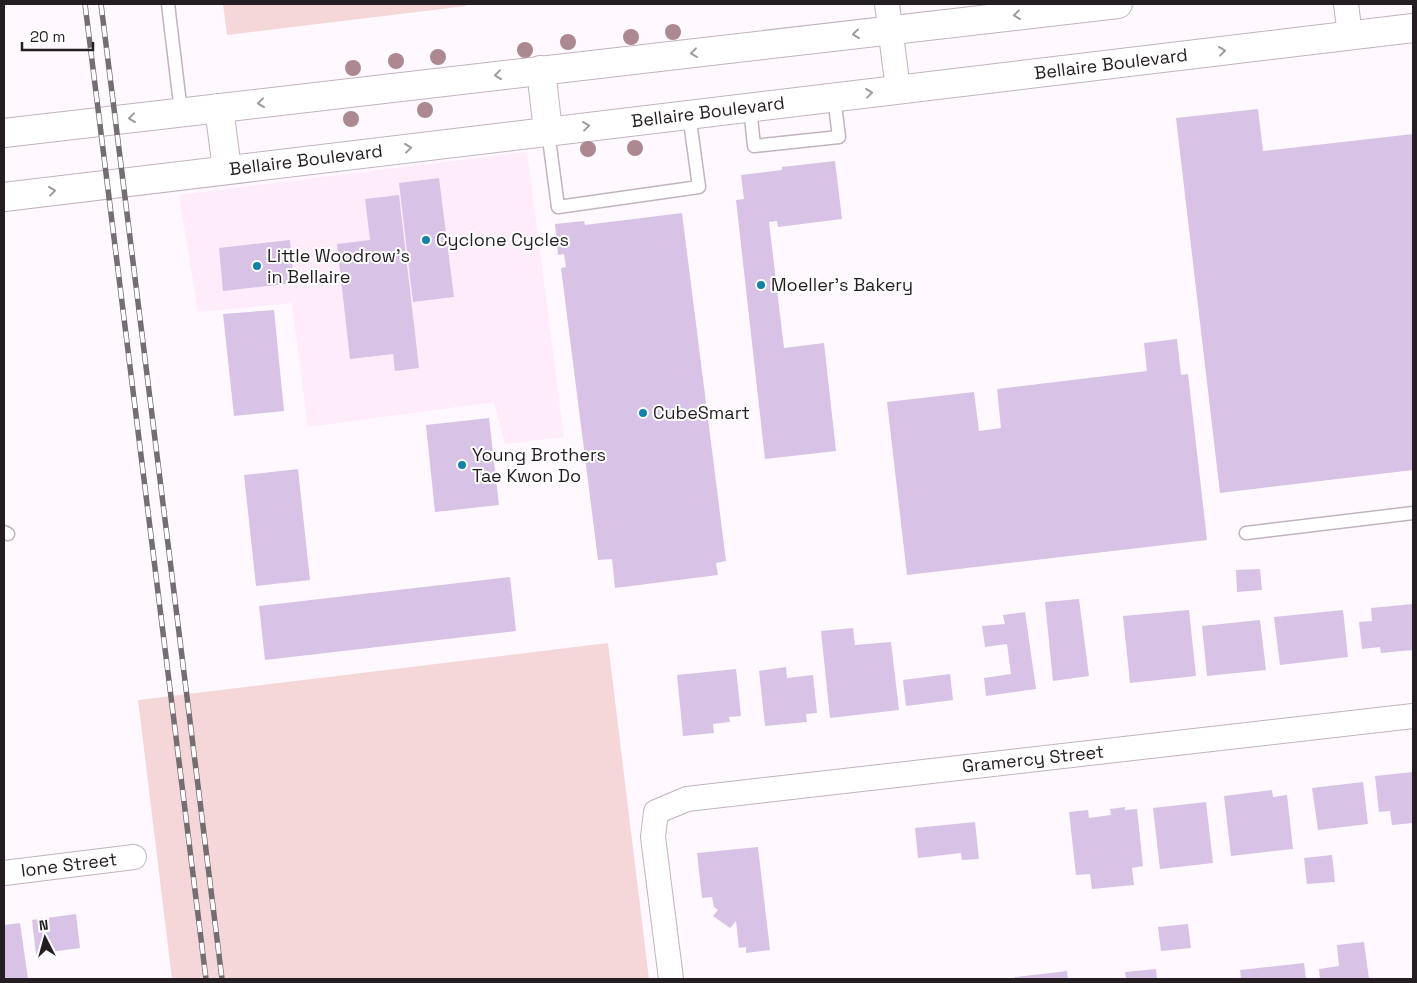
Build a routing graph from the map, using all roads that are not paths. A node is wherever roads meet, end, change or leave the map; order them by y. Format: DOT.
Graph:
graph roads {
  1 [pos="168,4"];
  2 [pos="1118,4"];
  3 [pos="1346,4"];
  4 [pos="889,17"];
  5 [pos="1413,28"];
  6 [pos="1350,35"];
  7 [pos="541,70"];
  8 [pos="898,89"];
  9 [pos="834,97"];
  10 [pos="750,107"];
  11 [pos="219,108"];
  12 [pos="181,112"];
  13 [pos="689,114"];
  14 [pos="548,131"];
  15 [pos="4,133"];
  16 [pos="227,170"];
  17 [pos="4,197"];
  18 [pos="1413,512"];
  19 [pos="1246,533"];
  20 [pos="1413,716"];
  21 [pos="134,857"];
  22 [pos="4,873"];
  23 [pos="671,979"];
  1 -- 12 [label="lane"];
  2 -- 4 [label="main road, one-way"];
  3 -- 6 [label="street"];
  4 -- 7 [label="main road, one-way"];
  4 -- 8 [label="street"];
  5 -- 6 [label="main road, Bellaire Boulevard"];
  8 -- 6 [label="main road, Bellaire Boulevard, one-way"];
  7 -- 11 [label="main road, one-way"];
  7 -- 14 [label="main road"];
  9 -- 8 [label="main road, Bellaire Boulevard, one-way"];
  9 -- 10 [label="main road, Bellaire Boulevard"];
  9 -- 10 [label="lane"];
  10 -- 13 [label="main road, Bellaire Boulevard"];
  11 -- 12 [label="main road"];
  11 -- 16 [label="main road"];
  12 -- 15 [label="main road, one-way"];
  14 -- 13 [label="main road, Bellaire Boulevard, one-way"];
  13 -- 14 [label="lane"];
  16 -- 14 [label="main road, Bellaire Boulevard, one-way"];
  17 -- 16 [label="main road, Bellaire Boulevard, one-way"];
  18 -- 19 [label="lane"];
  20 -- 23 [label="street, Gramercy Street"];
  21 -- 22 [label="street, Ione Street"];
}
